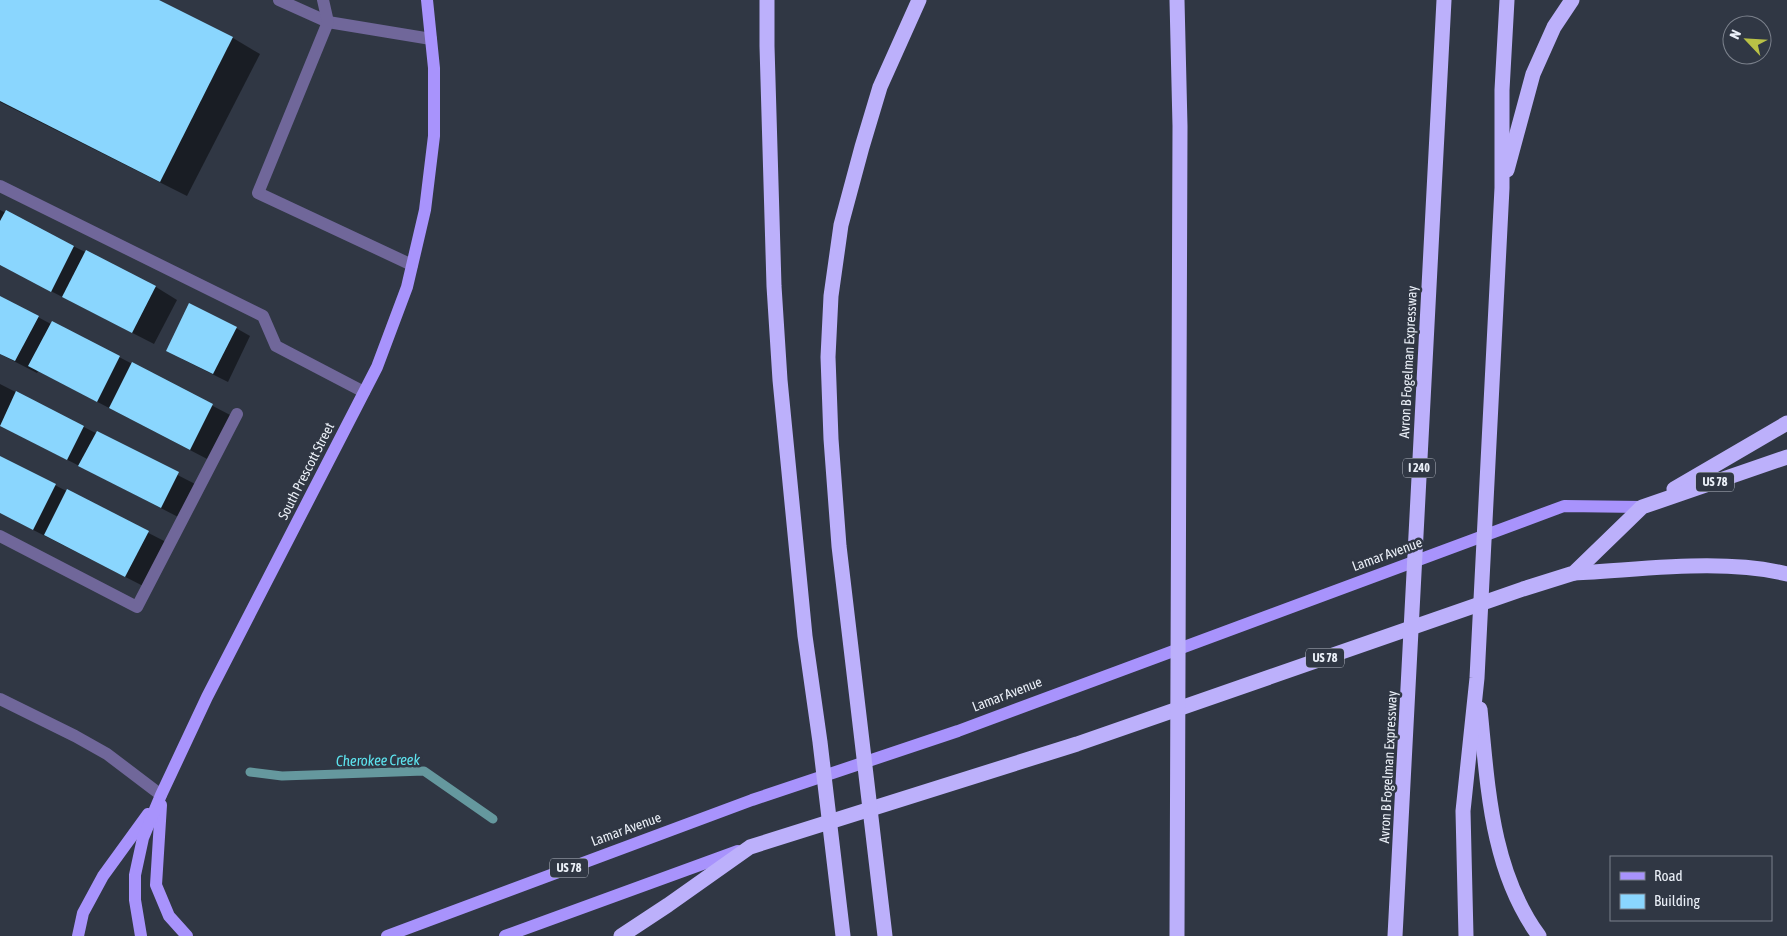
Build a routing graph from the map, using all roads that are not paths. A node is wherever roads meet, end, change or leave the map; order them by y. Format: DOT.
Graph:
graph roads {
  1 [pos="279,0"];
  2 [pos="324,0"];
  3 [pos="427,0"];
  4 [pos="767,0"];
  5 [pos="919,0"];
  6 [pos="1177,0"];
  7 [pos="1444,0"];
  8 [pos="1507,0"];
  9 [pos="1572,0"];
  10 [pos="328,22"];
  11 [pos="431,39"];
  12 [pos="0,186"];
  13 [pos="1502,188"];
  14 [pos="412,265"];
  15 [pos="364,392"];
  16 [pos="237,414"];
  17 [pos="1787,423"];
  18 [pos="1787,457"];
  19 [pos="1642,507"];
  20 [pos="0,536"];
  21 [pos="1574,574"];
  22 [pos="1787,574"];
  23 [pos="1477,678"];
  24 [pos="0,699"];
  25 [pos="161,796"];
  26 [pos="750,847"];
  27 [pos="78,936"];
  28 [pos="141,936"];
  29 [pos="187,936"];
  30 [pos="387,936"];
  31 [pos="505,936"];
  32 [pos="621,936"];
  33 [pos="843,936"];
  34 [pos="885,936"];
  35 [pos="1177,936"];
  36 [pos="1395,936"];
  37 [pos="1466,936"];
  38 [pos="1539,936"];
  1 -- 10 [label="lane"];
  2 -- 10 [label="lane"];
  3 -- 11 [label="main road, South Prescott Street"];
  4 -- 33 [label="highway"];
  5 -- 34 [label="highway"];
  6 -- 35 [label="highway"];
  7 -- 36 [label="highway, Avron B Fogelman Expressway / I 240"];
  8 -- 13 [label="highway"];
  9 -- 13 [label="highway"];
  10 -- 11 [label="lane"];
  10 -- 14 [label="lane"];
  11 -- 14 [label="main road, South Prescott Street"];
  12 -- 15 [label="lane"];
  13 -- 23 [label="highway"];
  14 -- 15 [label="main road, South Prescott Street"];
  15 -- 25 [label="main road, South Prescott Street"];
  16 -- 20 [label="lane"];
  17 -- 19 [label="highway"];
  18 -- 19 [label="highway, Lamar Avenue / US 78"];
  19 -- 21 [label="highway, Lamar Avenue / US 78"];
  19 -- 30 [label="main road, Lamar Avenue / US 78"];
  21 -- 22 [label="highway"];
  21 -- 26 [label="highway, Lamar Avenue / US 78"];
  23 -- 37 [label="highway"];
  23 -- 38 [label="highway"];
  24 -- 25 [label="lane"];
  25 -- 27 [label="main road"];
  25 -- 28 [label="main road, South Prescott Street"];
  25 -- 29 [label="main road"];
  26 -- 31 [label="main road, Lamar Avenue / US 78"];
  26 -- 32 [label="highway"];
}
